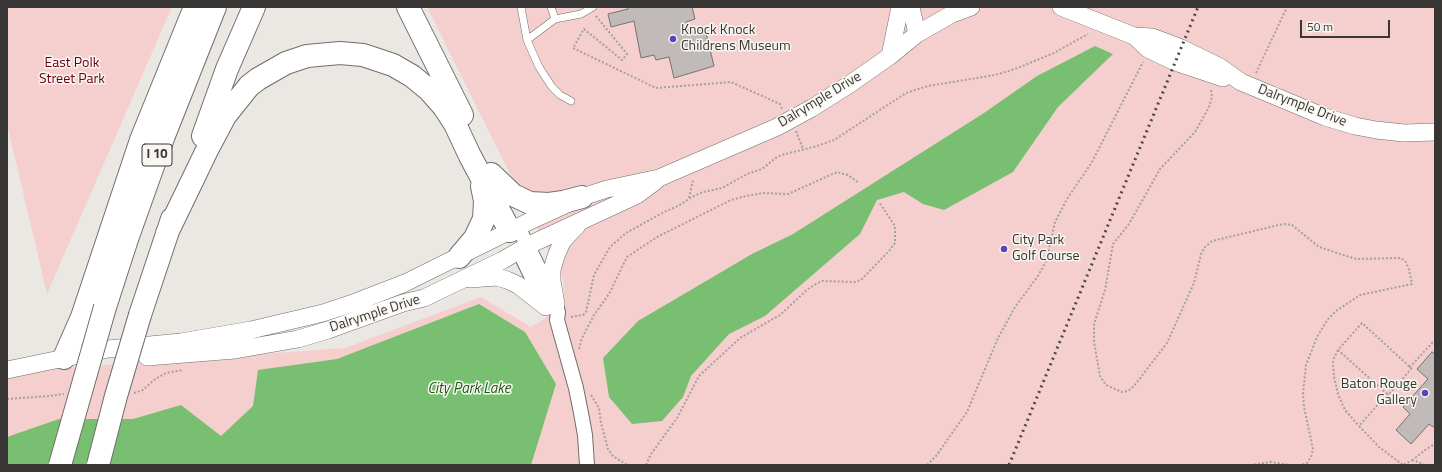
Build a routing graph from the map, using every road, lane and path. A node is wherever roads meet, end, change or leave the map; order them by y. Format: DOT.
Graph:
graph roads {
  1 [pos="195,7"];
  2 [pos="215,7"];
  3 [pos="254,7"];
  4 [pos="408,7"];
  5 [pos="520,7"];
  6 [pos="551,7"];
  7 [pos="900,7"];
  8 [pos="911,7"];
  9 [pos="939,7"];
  10 [pos="1061,7"];
  11 [pos="1287,7"];
  12 [pos="592,8"];
  13 [pos="966,9"];
  14 [pos="1084,11"];
  15 [pos="555,19"];
  16 [pos="917,34"];
  17 [pos="1089,34"];
  18 [pos="526,40"];
  19 [pos="890,56"];
  20 [pos="1143,62"];
  21 [pos="1247,80"];
  22 [pos="1211,86"];
  23 [pos="572,101"];
  24 [pos="785,114"];
  25 [pos="795,130"];
  26 [pos="1435,132"];
  27 [pos="804,149"];
  28 [pos="484,172"];
  29 [pos="659,178"];
  30 [pos="859,183"];
  31 [pos="582,197"];
  32 [pos="879,202"];
  33 [pos="587,218"];
  34 [pos="167,233"];
  35 [pos="519,239"];
  36 [pos="459,257"];
  37 [pos="464,279"];
  38 [pos="404,303"];
  39 [pos="557,312"];
  40 [pos="1435,344"];
  41 [pos="579,350"];
  42 [pos="1338,350"];
  43 [pos="64,358"];
  44 [pos="1410,367"];
  45 [pos="190,368"];
  46 [pos="7,370"];
  47 [pos="588,391"];
  48 [pos="64,394"];
  49 [pos="132,394"];
  50 [pos="1387,394"];
  51 [pos="7,399"];
  52 [pos="1359,426"];
  53 [pos="1435,444"];
  54 [pos="1413,460"];
  55 [pos="60,465"];
  56 [pos="98,465"];
  57 [pos="587,465"];
  58 [pos="627,465"];
  59 [pos="646,465"];
  60 [pos="927,465"];
  61 [pos="1250,465"];
  62 [pos="1290,465"];
  63 [pos="1301,465"];
  64 [pos="1425,465"];
  1 -- 43 [label="highway"];
  2 -- 55 [label="highway, I 10, bridge"];
  3 -- 34 [label="highway, I 10"];
  4 -- 28 [label="highway"];
  5 -- 18 [label="lane"];
  6 -- 15 [label="lane"];
  7 -- 19 [label="street"];
  8 -- 16 [label="street"];
  9 -- 13 [label="street"];
  10 -- 14 [label="street, Dalrymple Drive"];
  11 -- 21 [label="path"];
  12 -- 15 [label="lane"];
  12 -- 24 [label="path"];
  13 -- 16 [label="street, Dalrymple Drive"];
  14 -- 21 [label="street, Dalrymple Drive"];
  15 -- 18 [label="lane"];
  16 -- 19 [label="street, Dalrymple Drive"];
  17 -- 27 [label="path"];
  18 -- 23 [label="lane"];
  19 -- 29 [label="street, Dalrymple Drive"];
  20 -- 60 [label="path"];
  21 -- 26 [label="street, Dalrymple Drive"];
  22 -- 63 [label="path"];
  25 -- 27 [label="path"];
  27 -- 39 [label="path"];
  28 -- 31 [label="highway"];
  28 -- 34 [label="highway"];
  28 -- 35 [label="highway"];
  28 -- 36 [label="highway"];
  29 -- 31 [label="street, Dalrymple Drive"];
  29 -- 33 [label="street, Dalrymple Drive"];
  30 -- 41 [label="path"];
  31 -- 35 [label="street, Dalrymple Drive"];
  32 -- 59 [label="path"];
  33 -- 35 [label="street, Dalrymple Drive"];
  33 -- 39 [label="street"];
  34 -- 56 [label="highway, I 10, bridge"];
  35 -- 36 [label="street, Dalrymple Drive"];
  35 -- 37 [label="street, Dalrymple Drive"];
  35 -- 38 [label="street"];
  35 -- 39 [label="street"];
  36 -- 43 [label="street, Dalrymple Drive"];
  37 -- 38 [label="street, Dalrymple Drive"];
  37 -- 39 [label="street"];
  38 -- 43 [label="street, Dalrymple Drive"];
  39 -- 57 [label="street"];
  40 -- 44 [label="path"];
  42 -- 44 [label="path"];
  42 -- 50 [label="path"];
  42 -- 52 [label="path"];
  43 -- 46 [label="street, Dalrymple Drive"];
  44 -- 50 [label="path"];
  45 -- 49 [label="path"];
  47 -- 58 [label="path"];
  48 -- 51 [label="path"];
  50 -- 52 [label="path"];
  52 -- 54 [label="path"];
  53 -- 54 [label="path"];
  54 -- 64 [label="path"];
  61 -- 62 [label="path"];
}
